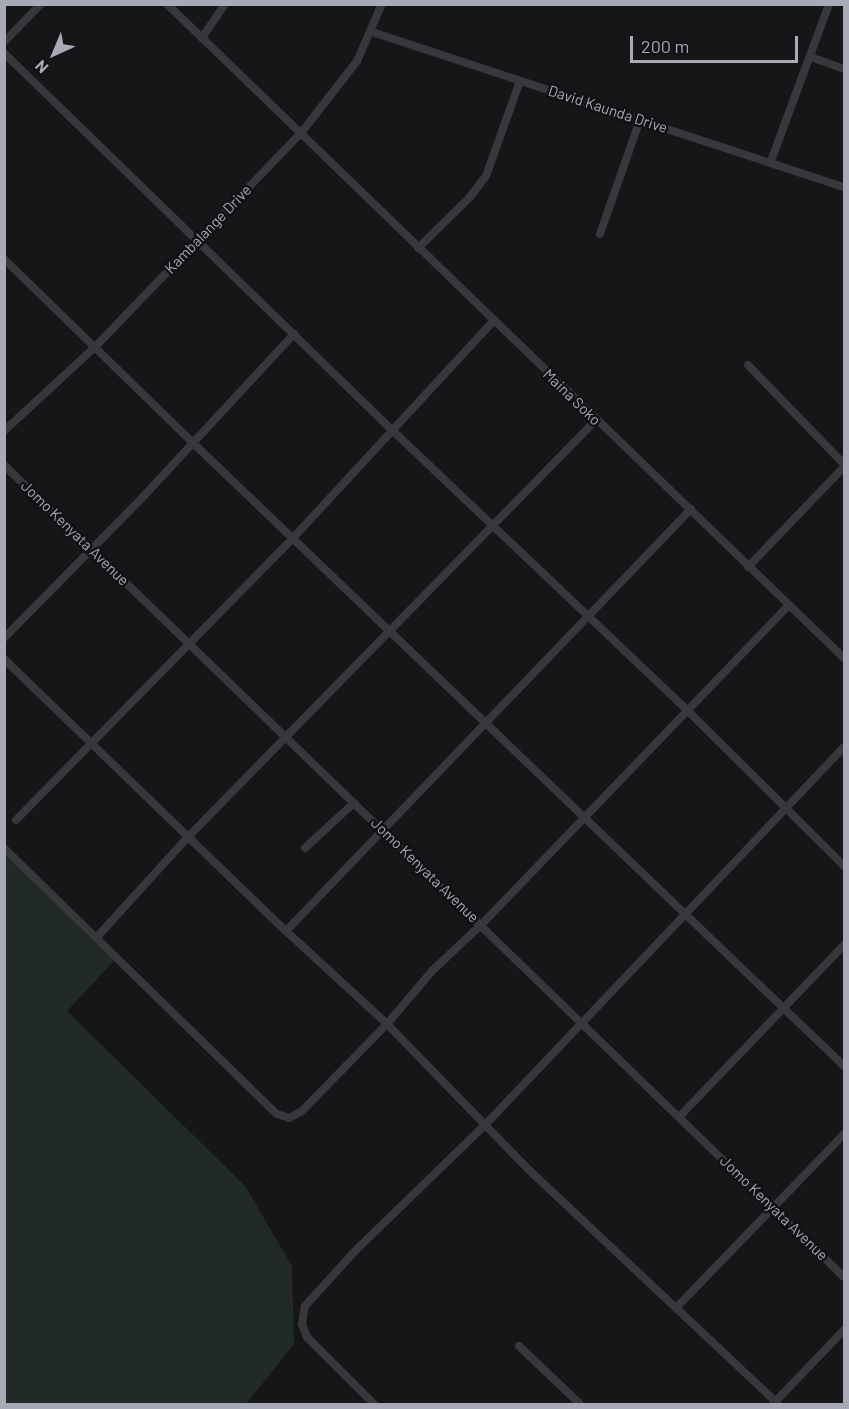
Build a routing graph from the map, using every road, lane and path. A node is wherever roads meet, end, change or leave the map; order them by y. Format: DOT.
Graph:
graph roads {
  1 [pos="41,4"];
  2 [pos="167,4"];
  3 [pos="225,4"];
  4 [pos="382,4"];
  5 [pos="829,4"];
  6 [pos="372,32"];
  7 [pos="202,38"];
  8 [pos="4,42"];
  9 [pos="4,53"];
  10 [pos="811,57"];
  11 [pos="844,69"];
  12 [pos="520,81"];
  13 [pos="640,120"];
  14 [pos="301,133"];
  15 [pos="771,161"];
  16 [pos="844,187"];
  17 [pos="600,234"];
  18 [pos="197,242"];
  19 [pos="418,248"];
  20 [pos="4,259"];
  21 [pos="493,321"];
  22 [pos="294,334"];
  23 [pos="95,346"];
  24 [pos="748,365"];
  25 [pos="596,420"];
  26 [pos="392,430"];
  27 [pos="4,431"];
  28 [pos="193,443"];
  29 [pos="4,465"];
  30 [pos="844,466"];
  31 [pos="691,509"];
  32 [pos="492,524"];
  33 [pos="294,537"];
  34 [pos="93,549"];
  35 [pos="748,567"];
  36 [pos="789,605"];
  37 [pos="588,616"];
  38 [pos="389,630"];
  39 [pos="4,638"];
  40 [pos="189,643"];
  41 [pos="844,658"];
  42 [pos="4,659"];
  43 [pos="688,711"];
  44 [pos="486,722"];
  45 [pos="287,738"];
  46 [pos="94,743"];
  47 [pos="844,747"];
  48 [pos="354,803"];
  49 [pos="786,809"];
  50 [pos="584,818"];
  51 [pos="16,820"];
  52 [pos="383,829"];
  53 [pos="189,836"];
  54 [pos="4,848"];
  55 [pos="305,848"];
  56 [pos="844,866"];
  57 [pos="685,915"];
  58 [pos="482,924"];
  59 [pos="286,931"];
  60 [pos="96,937"];
  61 [pos="844,945"];
  62 [pos="782,1008"];
  63 [pos="583,1022"];
  64 [pos="387,1024"];
  65 [pos="844,1066"];
  66 [pos="680,1116"];
  67 [pos="486,1125"];
  68 [pos="844,1134"];
  69 [pos="774,1209"];
  70 [pos="844,1277"];
  71 [pos="676,1308"];
  72 [pos="844,1330"];
  73 [pos="519,1346"];
  74 [pos="374,1404"];
  75 [pos="580,1404"];
  76 [pos="775,1404"];
  1 -- 8 [label="street"];
  2 -- 7 [label="street, Maina Soko"];
  3 -- 7 [label="street"];
  4 -- 6 [label="street, Kambalange Drive"];
  5 -- 10 [label="street"];
  6 -- 12 [label="street, David Kaunda Drive"];
  6 -- 14 [label="street, Kambalange Drive"];
  7 -- 14 [label="street, Maina Soko"];
  9 -- 18 [label="street"];
  10 -- 11 [label="street"];
  10 -- 15 [label="street"];
  12 -- 13 [label="street, David Kaunda Drive"];
  12 -- 19 [label="street"];
  13 -- 15 [label="street, David Kaunda Drive"];
  13 -- 17 [label="street"];
  14 -- 18 [label="street, Kambalange Drive"];
  14 -- 19 [label="street, Maina Soko"];
  15 -- 16 [label="street, David Kaunda Drive"];
  18 -- 22 [label="street"];
  18 -- 23 [label="street, Kambalange Drive"];
  19 -- 21 [label="street, Maina Soko"];
  20 -- 23 [label="street"];
  21 -- 25 [label="street, Maina Soko"];
  21 -- 26 [label="street"];
  22 -- 26 [label="street"];
  22 -- 28 [label="street"];
  23 -- 27 [label="street, Kambalange Drive"];
  23 -- 28 [label="street"];
  24 -- 30 [label="street"];
  25 -- 31 [label="street, Maina Soko"];
  25 -- 32 [label="street"];
  26 -- 32 [label="street"];
  26 -- 33 [label="street"];
  28 -- 33 [label="street"];
  28 -- 34 [label="street"];
  29 -- 34 [label="street, Jomo Kenyata Avenue"];
  30 -- 35 [label="street"];
  31 -- 35 [label="street, Maina Soko"];
  31 -- 37 [label="street"];
  32 -- 37 [label="street"];
  32 -- 38 [label="street"];
  33 -- 38 [label="street"];
  33 -- 40 [label="street"];
  34 -- 39 [label="street"];
  34 -- 40 [label="street, Jomo Kenyata Avenue"];
  35 -- 36 [label="street, Maina Soko"];
  36 -- 41 [label="street, Maina Soko"];
  36 -- 43 [label="street"];
  37 -- 43 [label="street"];
  37 -- 44 [label="street"];
  38 -- 44 [label="street"];
  38 -- 45 [label="street"];
  40 -- 45 [label="street, Jomo Kenyata Avenue"];
  40 -- 46 [label="street"];
  42 -- 46 [label="street"];
  43 -- 49 [label="street"];
  43 -- 50 [label="street"];
  44 -- 50 [label="street"];
  44 -- 52 [label="street"];
  45 -- 48 [label="street, Jomo Kenyata Avenue"];
  45 -- 53 [label="street"];
  46 -- 51 [label="street"];
  46 -- 53 [label="street"];
  47 -- 49 [label="street"];
  48 -- 52 [label="street, Jomo Kenyata Avenue"];
  48 -- 55 [label="street"];
  49 -- 56 [label="street"];
  49 -- 57 [label="street"];
  50 -- 57 [label="street"];
  50 -- 58 [label="street"];
  52 -- 58 [label="street, Jomo Kenyata Avenue"];
  52 -- 59 [label="street"];
  53 -- 59 [label="street"];
  53 -- 60 [label="street"];
  54 -- 60 [label="street"];
  57 -- 62 [label="street"];
  57 -- 63 [label="street"];
  58 -- 63 [label="street, Jomo Kenyata Avenue"];
  58 -- 64 [label="street"];
  59 -- 64 [label="street"];
  60 -- 64 [label="street"];
  61 -- 62 [label="street"];
  62 -- 65 [label="street"];
  62 -- 66 [label="street"];
  63 -- 66 [label="street, Jomo Kenyata Avenue"];
  63 -- 67 [label="street"];
  64 -- 67 [label="street"];
  66 -- 69 [label="street, Jomo Kenyata Avenue"];
  67 -- 71 [label="street"];
  67 -- 74 [label="street"];
  68 -- 69 [label="street"];
  69 -- 70 [label="street, Jomo Kenyata Avenue"];
  69 -- 71 [label="street"];
  71 -- 76 [label="street"];
  72 -- 76 [label="street"];
  73 -- 75 [label="street"];
}
